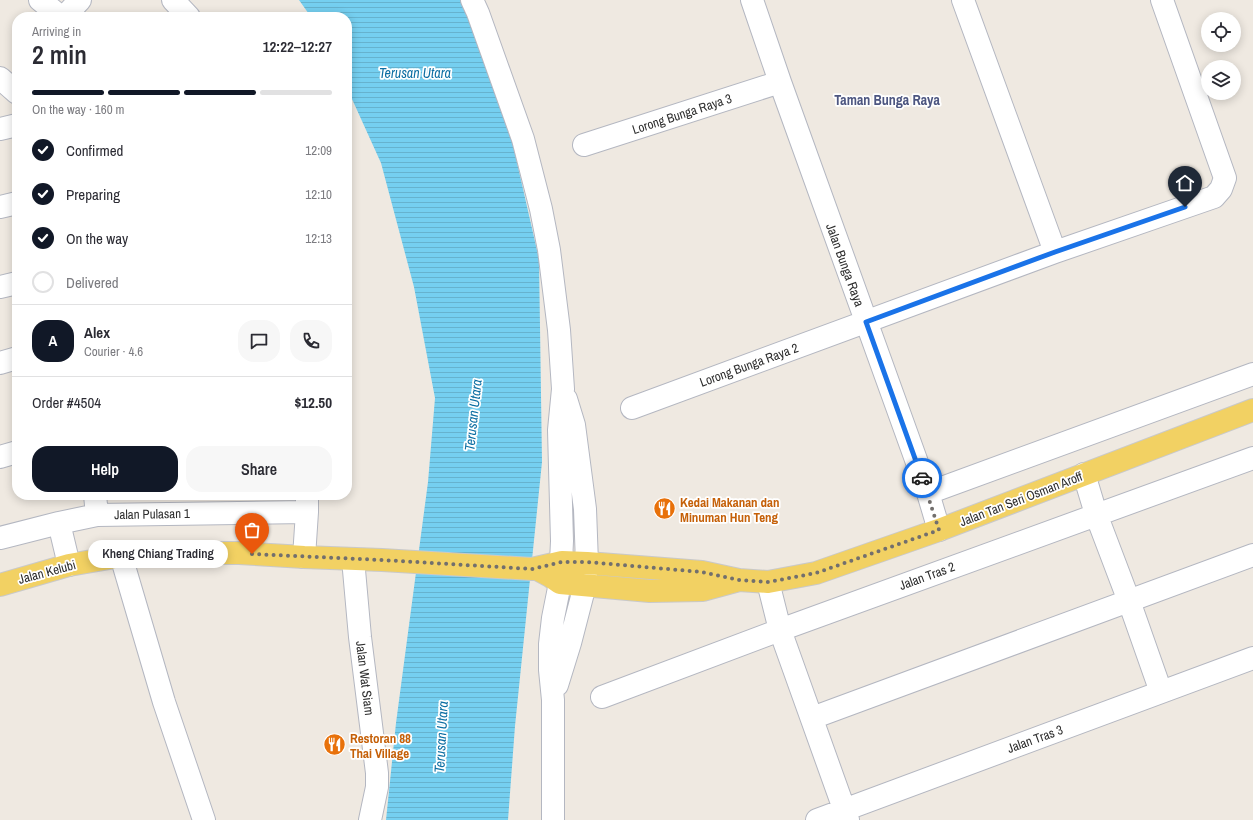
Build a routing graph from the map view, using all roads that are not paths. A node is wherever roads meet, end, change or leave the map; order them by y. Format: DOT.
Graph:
graph roads {
  1 [pos="40,0"];
  2 [pos="80,0"];
  3 [pos="173,0"];
  4 [pos="472,0"];
  5 [pos="752,0"];
  6 [pos="963,0"];
  7 [pos="1162,0"];
  8 [pos="56,12"];
  9 [pos="67,12"];
  10 [pos="184,12"];
  11 [pos="780,82"];
  12 [pos="12,126"];
  13 [pos="0,129"];
  14 [pos="584,145"];
  15 [pos="12,204"];
  16 [pos="0,207"];
  17 [pos="1055,252"];
  18 [pos="12,284"];
  19 [pos="0,287"];
  20 [pos="866,322"];
  21 [pos="12,359"];
  22 [pos="0,363"];
  23 [pos="1253,374"];
  24 [pos="563,389"];
  25 [pos="632,408"];
  26 [pos="1253,410"];
  27 [pos="12,453"];
  28 [pos="0,457"];
  29 [pos="1253,458"];
  30 [pos="1084,474"];
  31 [pos="928,493"];
  32 [pos="307,504"];
  33 [pos="96,505"];
  34 [pos="1096,514"];
  35 [pos="59,523"];
  36 [pos="939,530"];
  37 [pos="0,538"];
  38 [pos="1253,555"];
  39 [pos="121,556"];
  40 [pos="304,557"];
  41 [pos="353,559"];
  42 [pos="562,562"];
  43 [pos="587,562"];
  44 [pos="69,565"];
  45 [pos="534,569"];
  46 [pos="739,580"];
  47 [pos="768,582"];
  48 [pos="560,583"];
  49 [pos="0,585"];
  50 [pos="585,585"];
  51 [pos="1129,601"];
  52 [pos="780,630"];
  53 [pos="1253,658"];
  54 [pos="1161,692"];
  55 [pos="602,697"];
  56 [pos="553,700"];
  57 [pos="812,718"];
  58 [pos="846,815"];
  59 [pos="204,820"];
  60 [pos="370,820"];
  61 [pos="553,820"];
  62 [pos="818,820"];
  1 -- 8 [label="street"];
  2 -- 9 [label="street"];
  3 -- 10 [label="street"];
  4 -- 24 [label="street"];
  5 -- 11 [label="street, Jalan Bunga Raya"];
  6 -- 17 [label="street"];
  7 -- 17 [label="street, Lorong Bunga Raya 2"];
  11 -- 14 [label="street, Lorong Bunga Raya 3"];
  11 -- 20 [label="street, Jalan Bunga Raya"];
  12 -- 13 [label="street"];
  15 -- 16 [label="street"];
  17 -- 20 [label="street, Lorong Bunga Raya 2"];
  18 -- 19 [label="street"];
  20 -- 25 [label="street, Lorong Bunga Raya 2"];
  20 -- 31 [label="street, Jalan Bunga Raya"];
  21 -- 22 [label="street"];
  23 -- 31 [label="street"];
  24 -- 42 [label="street"];
  24 -- 43 [label="street"];
  26 -- 30 [label="main road, Jalan Tan Seri Osman Aroff"];
  27 -- 28 [label="street"];
  29 -- 34 [label="street, Jalan Tras 2"];
  30 -- 34 [label="street"];
  30 -- 36 [label="main road, Jalan Tan Seri Osman Aroff"];
  31 -- 36 [label="street, Jalan Bunga Raya"];
  32 -- 33 [label="street, Jalan Pulasan 1"];
  32 -- 40 [label="street"];
  33 -- 35 [label="street, Jalan Pulasan 1"];
  34 -- 51 [label="street"];
  34 -- 52 [label="street, Jalan Tras 2"];
  35 -- 37 [label="street, Jalan Pulasan 1"];
  35 -- 44 [label="street"];
  36 -- 47 [label="main road, Jalan Tan Seri Osman Aroff"];
  38 -- 51 [label="street"];
  39 -- 40 [label="main road, Jalan Kelubi"];
  39 -- 44 [label="main road, Jalan Kelubi"];
  39 -- 59 [label="street"];
  40 -- 41 [label="main road, Jalan Kelubi"];
  41 -- 45 [label="main road, Jalan Kelubi"];
  41 -- 60 [label="street, Jalan Wat Siam"];
  42 -- 43 [label="main road, Jalan Tan Seri Osman Aroff"];
  42 -- 45 [label="main road, Jalan Tan Seri Osman Aroff"];
  42 -- 48 [label="street"];
  43 -- 46 [label="main road, Jalan Tan Seri Osman Aroff"];
  43 -- 50 [label="street"];
  44 -- 49 [label="main road, Jalan Kelubi"];
  45 -- 48 [label="main road, Jalan Tan Seri Osman Aroff"];
  46 -- 47 [label="main road, Jalan Tan Seri Osman Aroff"];
  46 -- 50 [label="main road, Jalan Tan Seri Osman Aroff"];
  47 -- 52 [label="street"];
  48 -- 50 [label="main road, Jalan Tan Seri Osman Aroff"];
  48 -- 56 [label="street"];
  50 -- 56 [label="street"];
  51 -- 54 [label="street"];
  51 -- 57 [label="street"];
  52 -- 55 [label="street, Jalan Tras 2"];
  52 -- 57 [label="street"];
  53 -- 54 [label="street, Jalan Tras 3"];
  54 -- 58 [label="street, Jalan Tras 3"];
  56 -- 61 [label="street"];
  57 -- 58 [label="street"];
  58 -- 62 [label="street, Jalan Tras 3"];
}
